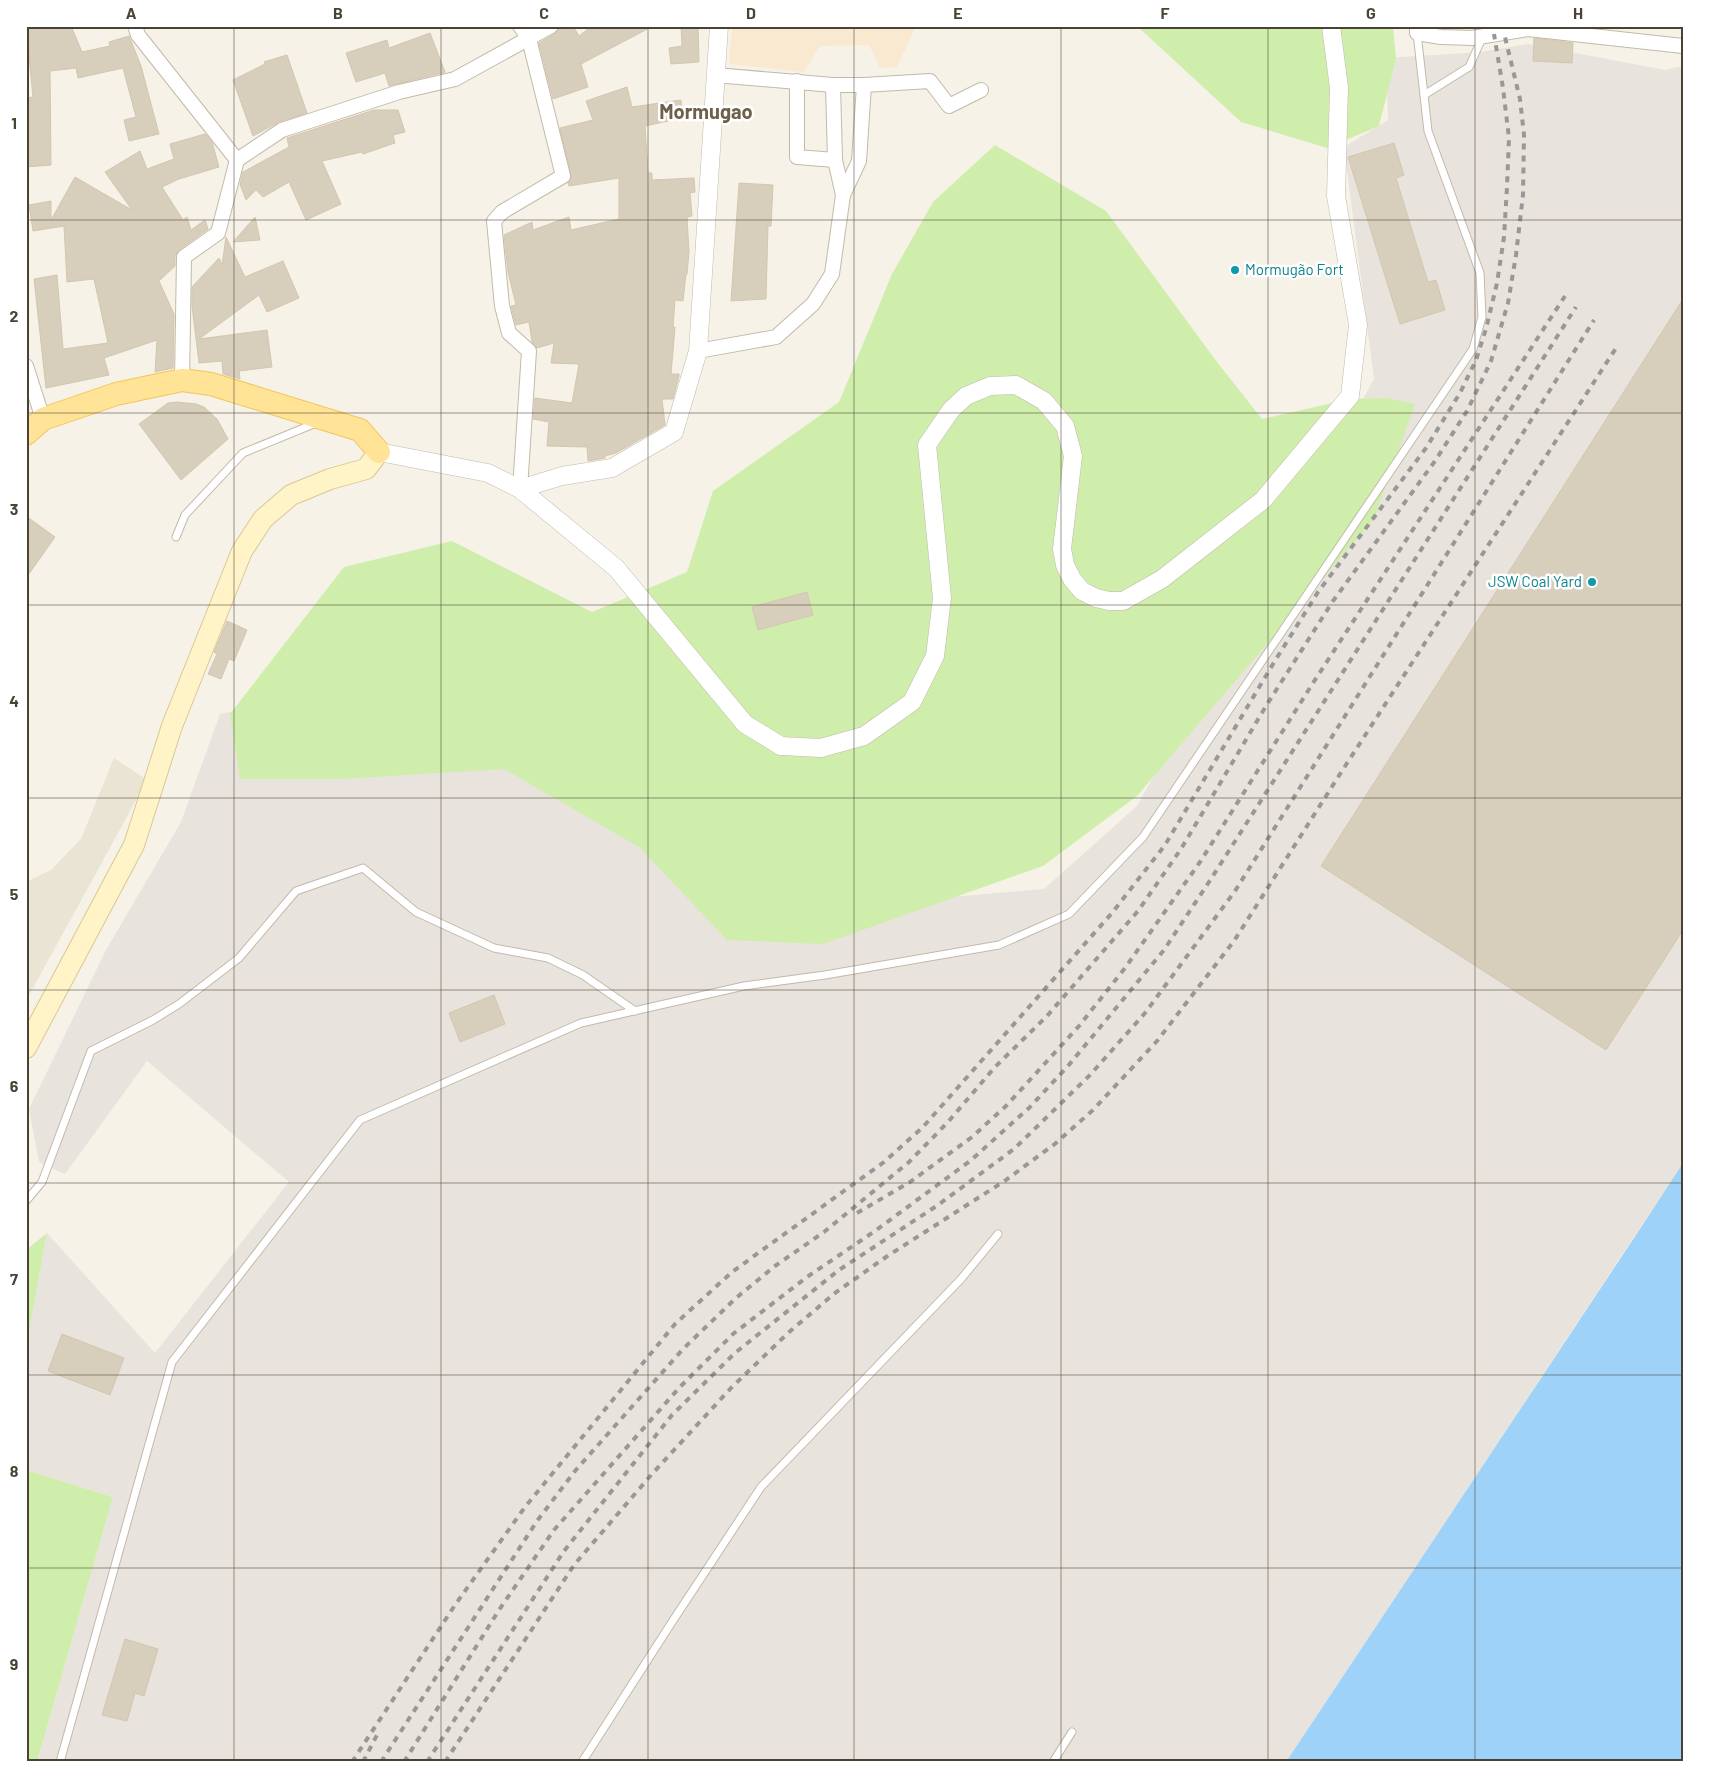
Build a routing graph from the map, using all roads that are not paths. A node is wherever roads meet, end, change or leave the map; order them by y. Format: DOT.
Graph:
graph roads {
  1 [pos="135,26"];
  2 [pos="520,26"];
  3 [pos="551,26"];
  4 [pos="719,26"];
  5 [pos="1331,26"];
  6 [pos="1417,30"];
  7 [pos="1483,36"];
  8 [pos="529,39"];
  9 [pos="1683,46"];
  10 [pos="716,75"];
  11 [pos="797,81"];
  12 [pos="833,85"];
  13 [pos="864,85"];
  14 [pos="981,90"];
  15 [pos="1424,95"];
  16 [pos="237,160"];
  17 [pos="834,160"];
  18 [pos="844,195"];
  19 [pos="698,351"];
  20 [pos="26,366"];
  21 [pos="182,380"];
  22 [pos="43,419"];
  23 [pos="323,420"];
  24 [pos="26,434"];
  25 [pos="379,452"];
  26 [pos="520,489"];
  27 [pos="176,537"];
  28 [pos="635,1011"];
  29 [pos="26,1048"];
  30 [pos="26,1201"];
  31 [pos="998,1234"];
  32 [pos="1072,1732"];
  33 [pos="60,1762"];
  34 [pos="582,1762"];
  35 [pos="1053,1762"];
  1 -- 16 [label="street"];
  2 -- 8 [label="street"];
  3 -- 8 [label="street"];
  4 -- 10 [label="street"];
  5 -- 26 [label="street"];
  6 -- 7 [label="street"];
  6 -- 15 [label="lane"];
  7 -- 9 [label="street"];
  7 -- 15 [label="lane"];
  8 -- 16 [label="street"];
  8 -- 26 [label="street"];
  10 -- 11 [label="street"];
  10 -- 19 [label="street"];
  11 -- 12 [label="street"];
  11 -- 17 [label="street"];
  12 -- 13 [label="street"];
  12 -- 17 [label="street"];
  13 -- 14 [label="street"];
  13 -- 18 [label="street"];
  15 -- 28 [label="lane"];
  16 -- 21 [label="street"];
  17 -- 18 [label="street"];
  18 -- 19 [label="street"];
  19 -- 26 [label="street"];
  20 -- 22 [label="street"];
  21 -- 22 [label="main road"];
  21 -- 23 [label="main road"];
  22 -- 24 [label="main road"];
  23 -- 25 [label="main road"];
  23 -- 27 [label="lane"];
  25 -- 26 [label="street"];
  25 -- 29 [label="main road"];
  28 -- 30 [label="lane"];
  28 -- 33 [label="lane"];
  31 -- 34 [label="lane"];
  32 -- 35 [label="lane"];
}
